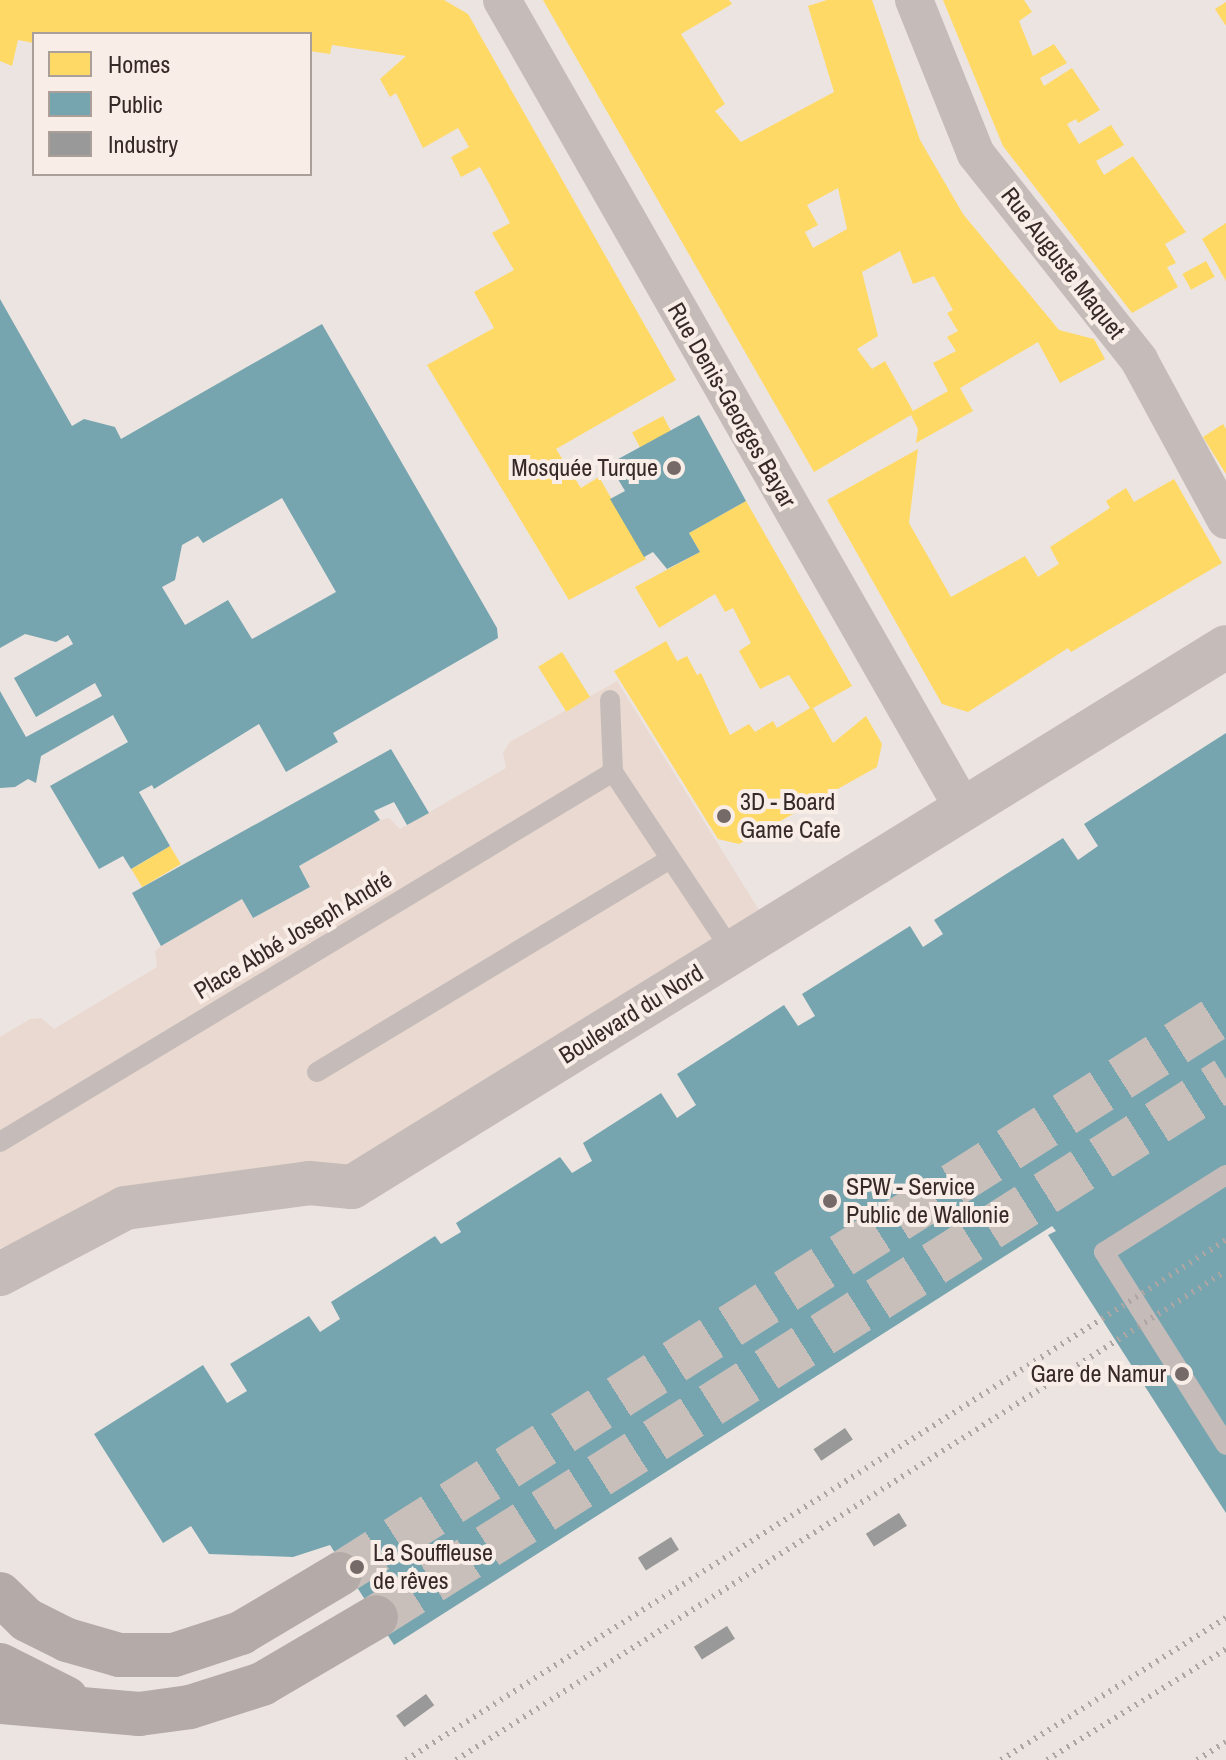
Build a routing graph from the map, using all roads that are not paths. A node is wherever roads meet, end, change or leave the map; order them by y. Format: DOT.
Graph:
graph roads {
  1 [pos="502,0"];
  2 [pos="914,0"];
  3 [pos="1226,520"];
  4 [pos="1226,647"];
  5 [pos="610,700"];
  6 [pos="613,772"];
  7 [pos="963,808"];
  8 [pos="670,859"];
  9 [pos="732,951"];
  10 [pos="317,1072"];
  11 [pos="0,1142"];
  12 [pos="1224,1182"];
  13 [pos="0,1274"];
  14 [pos="1226,1445"];
  15 [pos="340,1574"];
  16 [pos="0,1594"];
  17 [pos="376,1617"];
  18 [pos="0,1665"];
  19 [pos="0,1702"];
  20 [pos="92,1709"];
  1 -- 7 [label="street, Rue Denis-Georges Bayar"];
  2 -- 3 [label="street, Rue Auguste Maquet"];
  4 -- 7 [label="street, Boulevard du Nord"];
  5 -- 6 [label="lane"];
  6 -- 8 [label="lane"];
  6 -- 11 [label="lane, Place Abbé Joseph André"];
  7 -- 9 [label="street, Boulevard du Nord"];
  8 -- 9 [label="lane"];
  8 -- 10 [label="lane"];
  9 -- 13 [label="street, Boulevard du Nord"];
  12 -- 14 [label="lane"];
  15 -- 16 [label="main road"];
  17 -- 20 [label="main road"];
  18 -- 20 [label="main road"];
  19 -- 20 [label="main road"];
}
